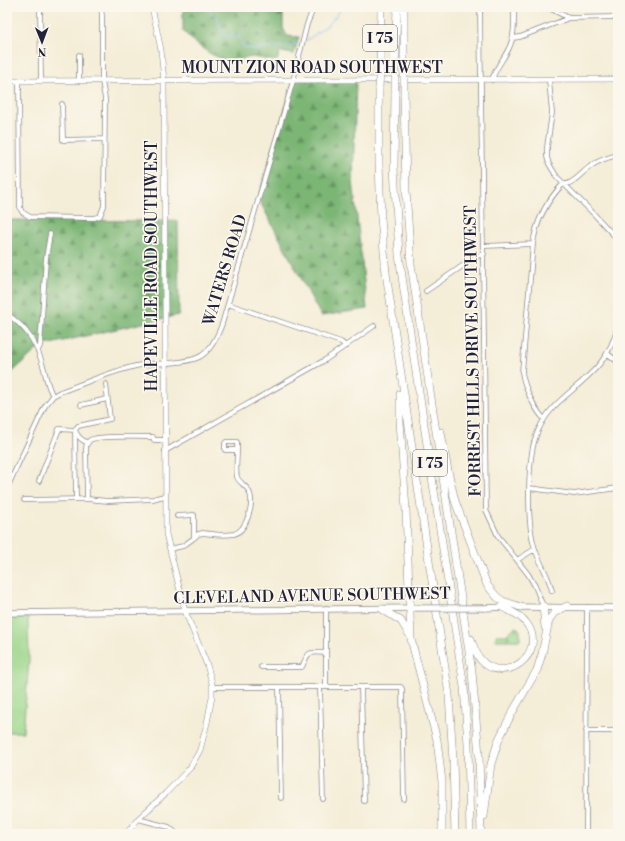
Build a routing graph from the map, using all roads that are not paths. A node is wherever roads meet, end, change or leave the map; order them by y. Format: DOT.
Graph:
graph roads {
  1 [pos="40,7"];
  2 [pos="101,7"];
  3 [pos="152,7"];
  4 [pos="314,7"];
  5 [pos="381,7"];
  6 [pos="397,7"];
  7 [pos="404,7"];
  8 [pos="480,7"];
  9 [pos="514,7"];
  10 [pos="547,7"];
  11 [pos="618,17"];
  12 [pos="568,18"];
  13 [pos="513,38"];
  14 [pos="79,55"];
  15 [pos="618,79"];
  16 [pos="41,80"];
  17 [pos="79,80"];
  18 [pos="481,80"];
  19 [pos="492,80"];
  20 [pos="549,80"];
  21 [pos="7,81"];
  22 [pos="19,81"];
  23 [pos="102,81"];
  24 [pos="164,81"];
  25 [pos="293,81"];
  26 [pos="62,104"];
  27 [pos="104,139"];
  28 [pos="618,155"];
  29 [pos="565,185"];
  30 [pos="50,234"];
  31 [pos="618,240"];
  32 [pos="533,244"];
  33 [pos="484,246"];
  34 [pos="484,254"];
  35 [pos="426,291"];
  36 [pos="228,304"];
  37 [pos="7,314"];
  38 [pos="374,326"];
  39 [pos="618,326"];
  40 [pos="422,344"];
  41 [pos="346,346"];
  42 [pos="38,350"];
  43 [pos="608,354"];
  44 [pos="618,362"];
  45 [pos="165,363"];
  46 [pos="106,384"];
  47 [pos="401,384"];
  48 [pos="53,396"];
  49 [pos="107,399"];
  50 [pos="81,405"];
  51 [pos="544,419"];
  52 [pos="75,430"];
  53 [pos="165,440"];
  54 [pos="88,444"];
  55 [pos="237,450"];
  56 [pos="165,451"];
  57 [pos="618,458"];
  58 [pos="39,481"];
  59 [pos="618,483"];
  60 [pos="7,488"];
  61 [pos="529,488"];
  62 [pos="618,488"];
  63 [pos="163,496"];
  64 [pos="76,499"];
  65 [pos="87,499"];
  66 [pos="24,500"];
  67 [pos="177,516"];
  68 [pos="194,538"];
  69 [pos="170,549"];
  70 [pos="535,550"];
  71 [pos="517,560"];
  72 [pos="552,591"];
  73 [pos="543,606"];
  74 [pos="567,606"];
  75 [pos="502,607"];
  76 [pos="521,607"];
  77 [pos="587,607"];
  78 [pos="326,608"];
  79 [pos="412,608"];
  80 [pos="618,608"];
  81 [pos="382,609"];
  82 [pos="185,611"];
  83 [pos="7,613"];
  84 [pos="466,627"];
  85 [pos="546,633"];
  86 [pos="410,639"];
  87 [pos="326,653"];
  88 [pos="261,667"];
  89 [pos="212,687"];
  90 [pos="279,687"];
  91 [pos="320,687"];
  92 [pos="326,687"];
  93 [pos="361,687"];
  94 [pos="586,731"];
  95 [pos="618,731"];
  96 [pos="281,798"];
  97 [pos="323,799"];
  98 [pos="404,799"];
  99 [pos="364,801"];
  100 [pos="138,818"];
  101 [pos="126,834"];
  102 [pos="177,834"];
  103 [pos="442,834"];
  104 [pos="454,834"];
  105 [pos="470,834"];
  106 [pos="481,834"];
  107 [pos="586,834"];
  1 -- 16 [label="street"];
  2 -- 23 [label="street"];
  3 -- 24 [label="street, HAPEVILLE ROAD SOUTHWEST"];
  4 -- 25 [label="street, WATERS ROAD"];
  5 -- 47 [label="highway, I 75, bridge"];
  6 -- 105 [label="highway, I 75, bridge"];
  7 -- 40 [label="highway, bridge"];
  8 -- 18 [label="street, FORREST HILLS DRIVE SOUTHWEST"];
  9 -- 13 [label="street"];
  10 -- 12 [label="street"];
  11 -- 12 [label="street"];
  12 -- 13 [label="street"];
  13 -- 19 [label="street"];
  14 -- 17 [label="street"];
  15 -- 20 [label="street, MOUNT ZION ROAD SOUTHWEST"];
  16 -- 17 [label="street, MOUNT ZION ROAD SOUTHWEST"];
  16 -- 22 [label="street, MOUNT ZION ROAD SOUTHWEST"];
  17 -- 23 [label="street, MOUNT ZION ROAD SOUTHWEST"];
  18 -- 19 [label="street, MOUNT ZION ROAD SOUTHWEST"];
  18 -- 25 [label="street, MOUNT ZION ROAD SOUTHWEST"];
  18 -- 33 [label="street, FORREST HILLS DRIVE SOUTHWEST"];
  19 -- 20 [label="street, MOUNT ZION ROAD SOUTHWEST"];
  20 -- 29 [label="street"];
  21 -- 22 [label="street, MOUNT ZION ROAD SOUTHWEST"];
  22 -- 27 [label="street"];
  23 -- 24 [label="street, MOUNT ZION ROAD SOUTHWEST"];
  23 -- 27 [label="street"];
  24 -- 25 [label="street, MOUNT ZION ROAD SOUTHWEST"];
  24 -- 45 [label="street, HAPEVILLE ROAD SOUTHWEST"];
  25 -- 36 [label="street, WATERS ROAD"];
  26 -- 27 [label="street"];
  28 -- 29 [label="street"];
  29 -- 31 [label="street"];
  29 -- 32 [label="street"];
  30 -- 42 [label="street"];
  32 -- 33 [label="street"];
  32 -- 51 [label="street"];
  33 -- 34 [label="street, FORREST HILLS DRIVE SOUTHWEST"];
  34 -- 35 [label="street"];
  34 -- 71 [label="street, FORREST HILLS DRIVE SOUTHWEST"];
  36 -- 41 [label="street"];
  36 -- 45 [label="street, WATERS ROAD"];
  37 -- 42 [label="street"];
  38 -- 41 [label="street"];
  39 -- 43 [label="street"];
  40 -- 76 [label="highway"];
  40 -- 84 [label="highway"];
  41 -- 56 [label="street"];
  42 -- 48 [label="street"];
  43 -- 44 [label="street"];
  43 -- 51 [label="street"];
  45 -- 48 [label="street, WATERS ROAD"];
  45 -- 53 [label="street, HAPEVILLE ROAD SOUTHWEST"];
  46 -- 49 [label="street"];
  47 -- 79 [label="highway"];
  47 -- 104 [label="highway, I 75"];
  48 -- 60 [label="street, WATERS ROAD"];
  49 -- 50 [label="street"];
  49 -- 52 [label="street"];
  51 -- 61 [label="street"];
  52 -- 54 [label="street"];
  52 -- 58 [label="street"];
  52 -- 64 [label="street"];
  53 -- 54 [label="street"];
  53 -- 56 [label="street, HAPEVILLE ROAD SOUTHWEST"];
  54 -- 65 [label="street"];
  55 -- 68 [label="street"];
  56 -- 63 [label="street, HAPEVILLE ROAD SOUTHWEST"];
  57 -- 59 [label="street"];
  61 -- 62 [label="street"];
  61 -- 70 [label="street"];
  63 -- 65 [label="street"];
  63 -- 69 [label="street, HAPEVILLE ROAD SOUTHWEST"];
  64 -- 65 [label="street"];
  64 -- 66 [label="street"];
  67 -- 68 [label="street"];
  68 -- 69 [label="street"];
  69 -- 82 [label="street, HAPEVILLE ROAD SOUTHWEST"];
  70 -- 71 [label="street"];
  70 -- 72 [label="street"];
  71 -- 73 [label="street, FORREST HILLS DRIVE SOUTHWEST"];
  73 -- 74 [label="main road, CLEVELAND AVENUE SOUTHWEST"];
  73 -- 76 [label="main road, CLEVELAND AVENUE SOUTHWEST"];
  73 -- 85 [label="highway"];
  74 -- 77 [label="main road, CLEVELAND AVENUE SOUTHWEST"];
  74 -- 85 [label="highway"];
  75 -- 76 [label="main road, CLEVELAND AVENUE SOUTHWEST"];
  75 -- 79 [label="main road, CLEVELAND AVENUE SOUTHWEST, bridge"];
  75 -- 84 [label="highway"];
  77 -- 80 [label="main road, CLEVELAND AVENUE SOUTHWEST"];
  77 -- 94 [label="street"];
  78 -- 81 [label="main road, CLEVELAND AVENUE SOUTHWEST"];
  78 -- 82 [label="main road, CLEVELAND AVENUE SOUTHWEST"];
  78 -- 87 [label="street"];
  79 -- 81 [label="main road, CLEVELAND AVENUE SOUTHWEST"];
  79 -- 86 [label="highway"];
  81 -- 86 [label="highway"];
  82 -- 83 [label="main road, CLEVELAND AVENUE SOUTHWEST"];
  82 -- 89 [label="street, HAPEVILLE ROAD SOUTHWEST"];
  84 -- 106 [label="highway"];
  85 -- 106 [label="highway"];
  86 -- 103 [label="highway"];
  87 -- 88 [label="street"];
  87 -- 92 [label="street"];
  89 -- 90 [label="street"];
  89 -- 100 [label="street, HAPEVILLE ROAD SOUTHWEST"];
  90 -- 91 [label="street"];
  90 -- 96 [label="street"];
  91 -- 92 [label="street"];
  91 -- 97 [label="street"];
  92 -- 93 [label="street"];
  93 -- 98 [label="street"];
  93 -- 99 [label="street"];
  94 -- 95 [label="street"];
  94 -- 107 [label="street"];
  100 -- 101 [label="street, HAPEVILLE ROAD SOUTHWEST"];
  100 -- 102 [label="street"];
}
